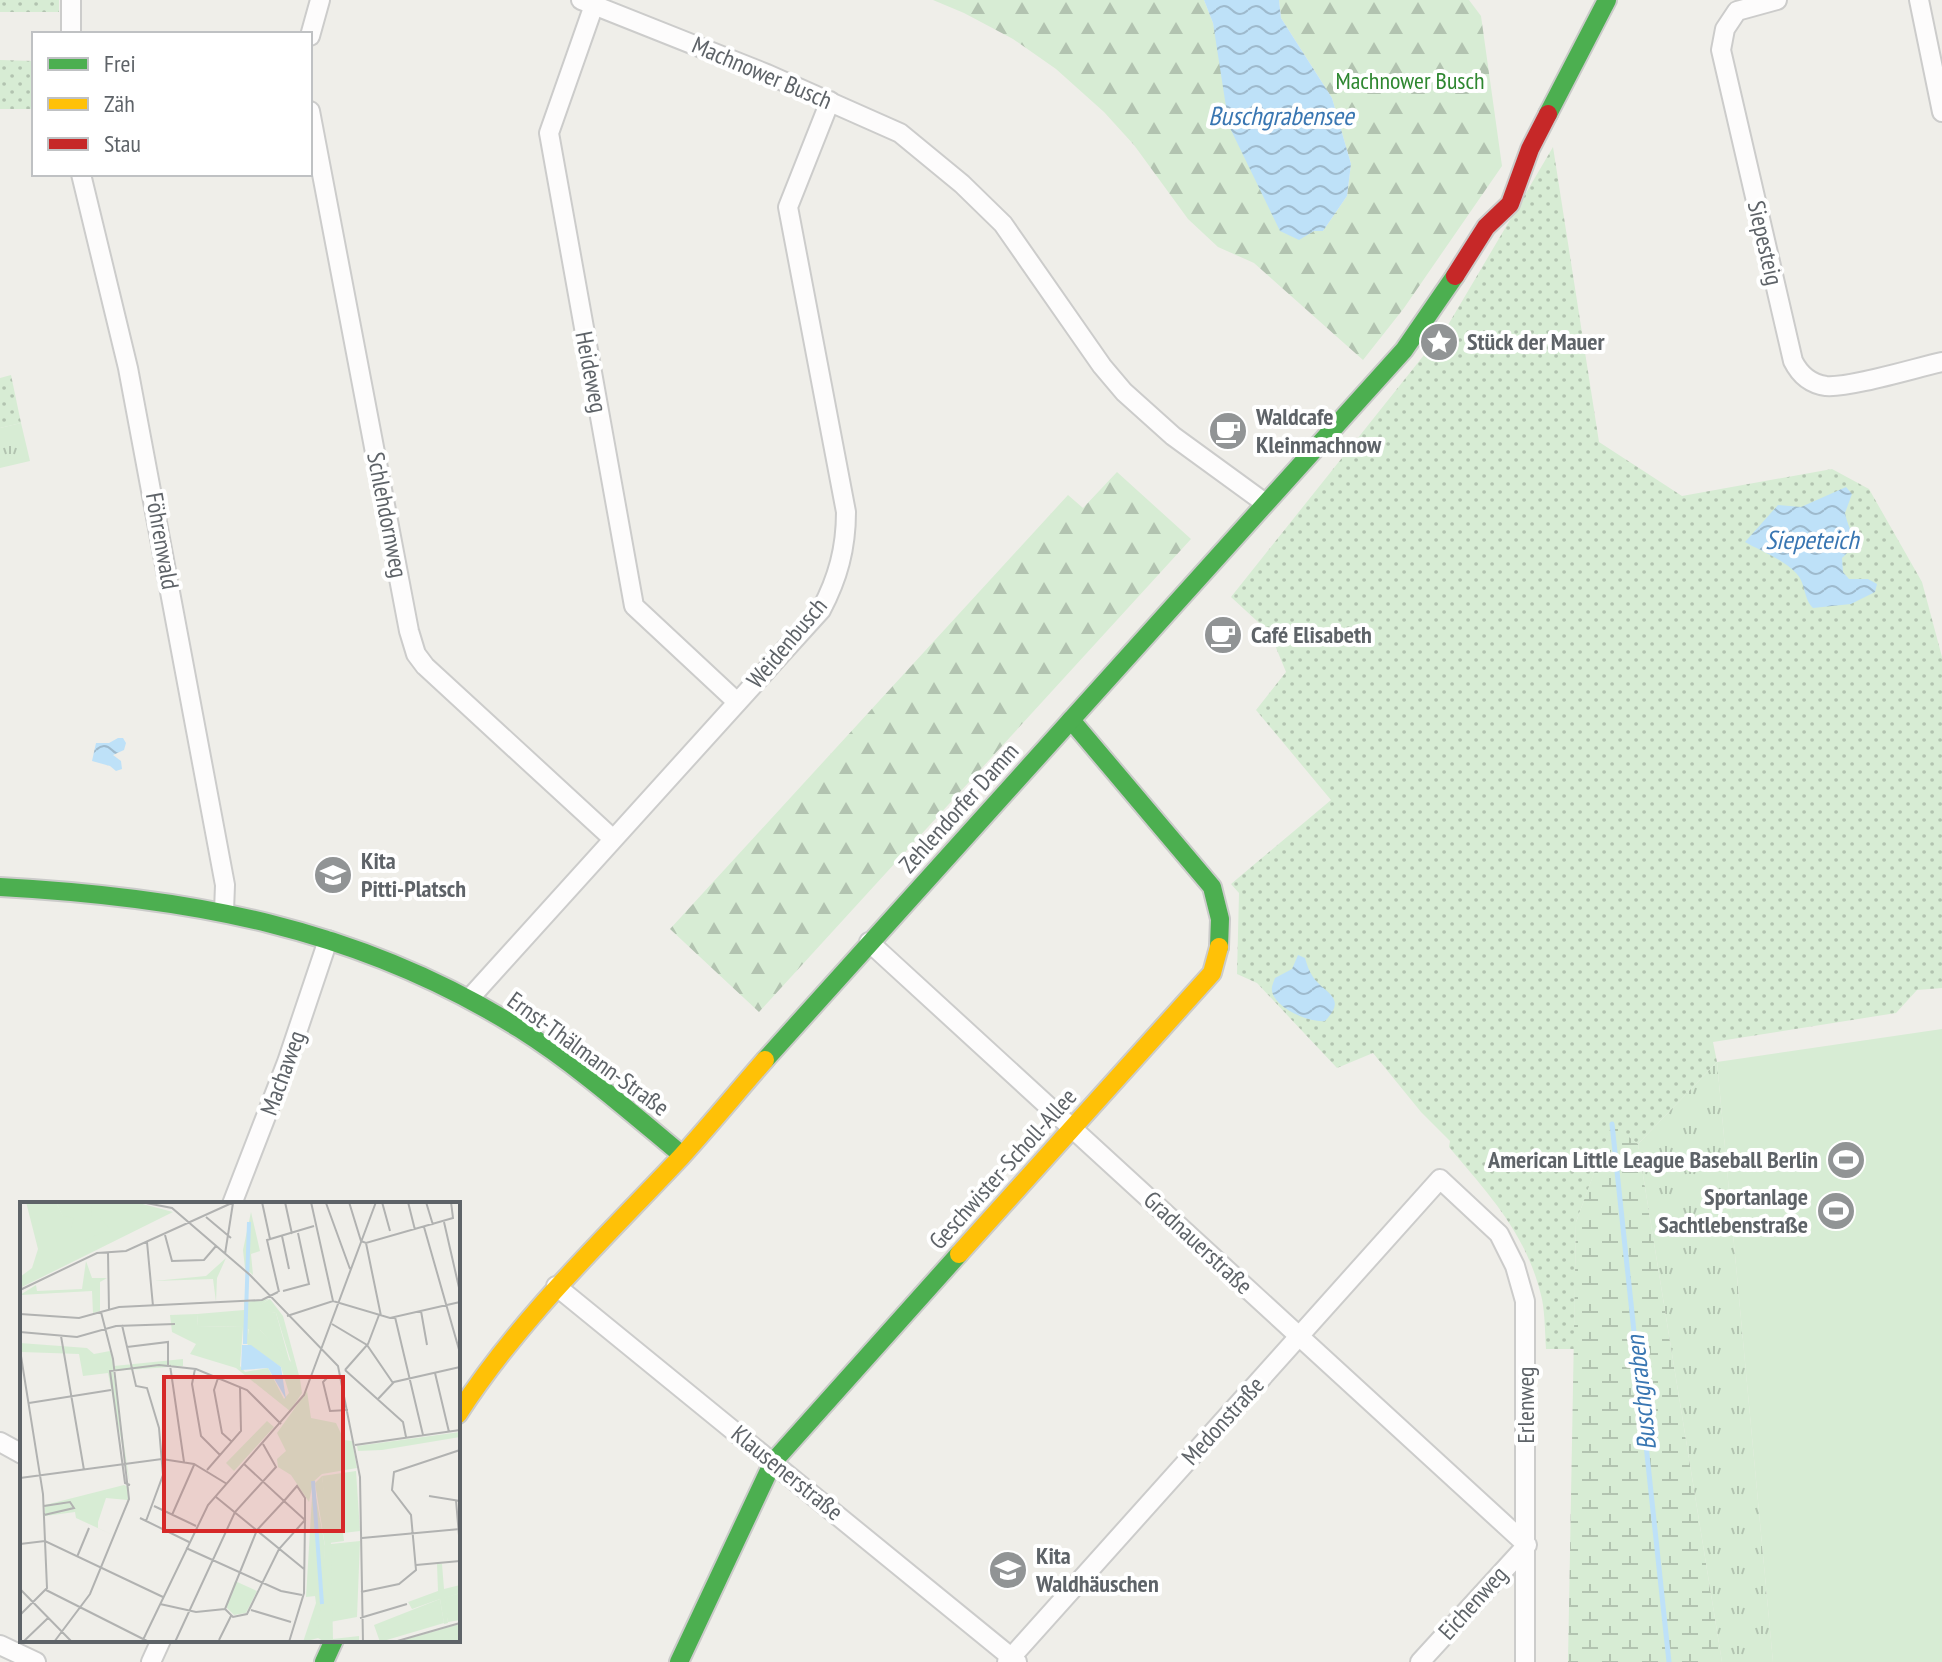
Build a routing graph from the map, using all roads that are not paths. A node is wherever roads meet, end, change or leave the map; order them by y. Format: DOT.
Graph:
graph roads {
  1 [pos="71,0"];
  2 [pos="320,0"];
  3 [pos="1607,0"];
  4 [pos="1777,0"];
  5 [pos="1919,0"];
  6 [pos="587,2"];
  7 [pos="71,32"];
  8 [pos="311,32"];
  9 [pos="830,101"];
  10 [pos="1942,112"];
  11 [pos="312,122"];
  12 [pos="81,176"];
  13 [pos="1942,362"];
  14 [pos="1265,503"];
  15 [pos="737,702"];
  16 [pos="1071,720"];
  17 [pos="612,838"];
  18 [pos="0,887"];
  19 [pos="224,912"];
  20 [pos="328,940"];
  21 [pos="869,942"];
  22 [pos="469,999"];
  23 [pos="1072,1127"];
  24 [pos="682,1155"];
  25 [pos="1440,1179"];
  26 [pos="233,1202"];
  27 [pos="556,1286"];
  28 [pos="1299,1337"];
  29 [pos="460,1411"];
  30 [pos="0,1442"];
  31 [pos="20,1453"];
  32 [pos="773,1462"];
  33 [pos="1527,1545"];
  34 [pos="160,1642"];
  35 [pos="333,1642"];
  36 [pos="0,1645"];
  37 [pos="1011,1660"];
  38 [pos="36,1662"];
  39 [pos="151,1662"];
  40 [pos="324,1662"];
  41 [pos="679,1662"];
  42 [pos="1420,1662"];
  43 [pos="1525,1662"];
  1 -- 7 [label="street"];
  2 -- 8 [label="street"];
  3 -- 14 [label="street, Zehlendorfer Damm"];
  4 -- 13 [label="street, Siepesteig"];
  5 -- 10 [label="street"];
  6 -- 9 [label="street, Machnower Busch"];
  6 -- 15 [label="street, Heideweg"];
  9 -- 14 [label="street, Machnower Busch"];
  9 -- 15 [label="street, Weidenbusch"];
  11 -- 17 [label="street, Schlehdornweg"];
  12 -- 19 [label="street, Föhrenwald"];
  14 -- 16 [label="street, Zehlendorfer Damm"];
  15 -- 17 [label="street, Weidenbusch"];
  16 -- 21 [label="street, Zehlendorfer Damm"];
  16 -- 23 [label="street, Geschwister-Scholl-Allee"];
  17 -- 22 [label="street, Weidenbusch"];
  18 -- 19 [label="street, Ernst-Thälmann-Straße"];
  19 -- 20 [label="street, Ernst-Thälmann-Straße"];
  20 -- 22 [label="street, Ernst-Thälmann-Straße"];
  20 -- 26 [label="street, Machaweg"];
  21 -- 23 [label="street, Gradnauerstraße"];
  21 -- 24 [label="street, Zehlendorfer Damm"];
  22 -- 24 [label="street, Ernst-Thälmann-Straße"];
  23 -- 28 [label="street, Gradnauerstraße"];
  23 -- 32 [label="street, Geschwister-Scholl-Allee"];
  24 -- 27 [label="street, Zehlendorfer Damm"];
  25 -- 28 [label="street, Medonstraße"];
  25 -- 33 [label="street, Erlenweg"];
  27 -- 29 [label="street, Zehlendorfer Damm"];
  27 -- 32 [label="street, Klausenerstraße"];
  28 -- 33 [label="street, Gradnauerstraße"];
  28 -- 37 [label="street, Medonstraße"];
  30 -- 31 [label="street"];
  32 -- 37 [label="street, Klausenerstraße"];
  32 -- 41 [label="street, Geschwister-Scholl-Allee"];
  33 -- 42 [label="street, Eichenweg"];
  33 -- 43 [label="street, Erlenweg"];
  34 -- 39 [label="street"];
  35 -- 40 [label="street"];
  36 -- 38 [label="street"];
}
